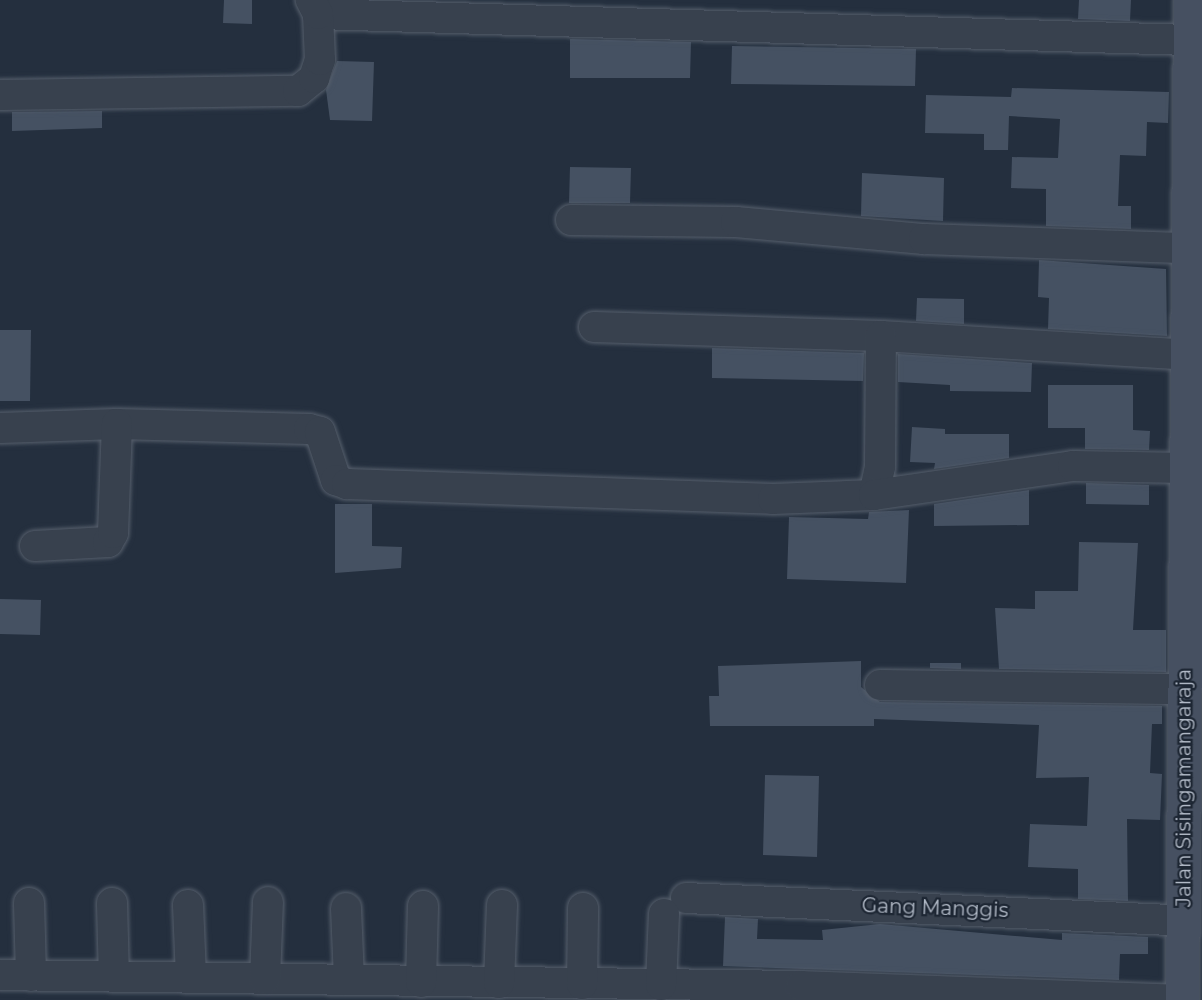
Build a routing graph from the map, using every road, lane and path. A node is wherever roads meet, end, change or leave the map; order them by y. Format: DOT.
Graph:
graph roads {
  1 [pos="1190,0"];
  2 [pos="315,7"];
  3 [pos="1190,40"];
  4 [pos="0,95"];
  5 [pos="1196,134"];
  6 [pos="571,220"];
  7 [pos="1193,258"];
  8 [pos="594,327"];
  9 [pos="881,336"];
  10 [pos="1188,355"];
  11 [pos="117,424"];
  12 [pos="0,428"];
  13 [pos="1192,479"];
  14 [pos="874,495"];
  15 [pos="35,546"];
  16 [pos="1194,612"];
  17 [pos="880,685"];
  18 [pos="1185,689"];
  19 [pos="1193,779"];
  20 [pos="268,902"];
  21 [pos="29,903"];
  22 [pos="112,903"];
  23 [pos="188,905"];
  24 [pos="502,905"];
  25 [pos="423,906"];
  26 [pos="346,908"];
  27 [pos="583,908"];
  28 [pos="1183,921"];
  29 [pos="1192,953"];
  30 [pos="0,975"];
  31 [pos="31,976"];
  32 [pos="114,977"];
  33 [pos="191,978"];
  34 [pos="265,979"];
  35 [pos="349,980"];
  36 [pos="421,982"];
  37 [pos="499,982"];
  38 [pos="582,984"];
  39 [pos="662,985"];
  40 [pos="727,993"];
  41 [pos="1182,1000"];
  1 -- 3 [label="street, Jalan Sisingamangaraja"];
  2 -- 3 [label="street"];
  2 -- 4 [label="street"];
  3 -- 5 [label="street, Jalan Sisingamangaraja"];
  5 -- 7 [label="street, Jalan Sisingamangaraja"];
  6 -- 7 [label="street"];
  7 -- 10 [label="street, Jalan Sisingamangaraja"];
  8 -- 9 [label="street"];
  9 -- 10 [label="street"];
  9 -- 14 [label="street"];
  10 -- 13 [label="street, Jalan Sisingamangaraja"];
  11 -- 12 [label="street"];
  11 -- 14 [label="street"];
  11 -- 15 [label="street"];
  13 -- 14 [label="street"];
  13 -- 16 [label="street, Jalan Sisingamangaraja"];
  16 -- 18 [label="street, Jalan Sisingamangaraja"];
  17 -- 18 [label="street"];
  18 -- 19 [label="street, Jalan Sisingamangaraja"];
  19 -- 28 [label="street, Jalan Sisingamangaraja"];
  20 -- 34 [label="street"];
  21 -- 31 [label="street"];
  22 -- 32 [label="street"];
  23 -- 33 [label="street"];
  24 -- 37 [label="street"];
  25 -- 36 [label="street"];
  26 -- 35 [label="street"];
  27 -- 38 [label="street"];
  28 -- 29 [label="street, Jalan Sisingamangaraja"];
  28 -- 39 [label="street, Gang Manggis"];
  29 -- 41 [label="street, Jalan Sisingamangaraja"];
  30 -- 31 [label="street"];
  31 -- 32 [label="street"];
  32 -- 33 [label="street"];
  33 -- 34 [label="street"];
  34 -- 35 [label="street"];
  35 -- 36 [label="street"];
  36 -- 37 [label="street"];
  37 -- 38 [label="street"];
  38 -- 39 [label="street"];
  39 -- 40 [label="street"];
  40 -- 41 [label="street"];
}
